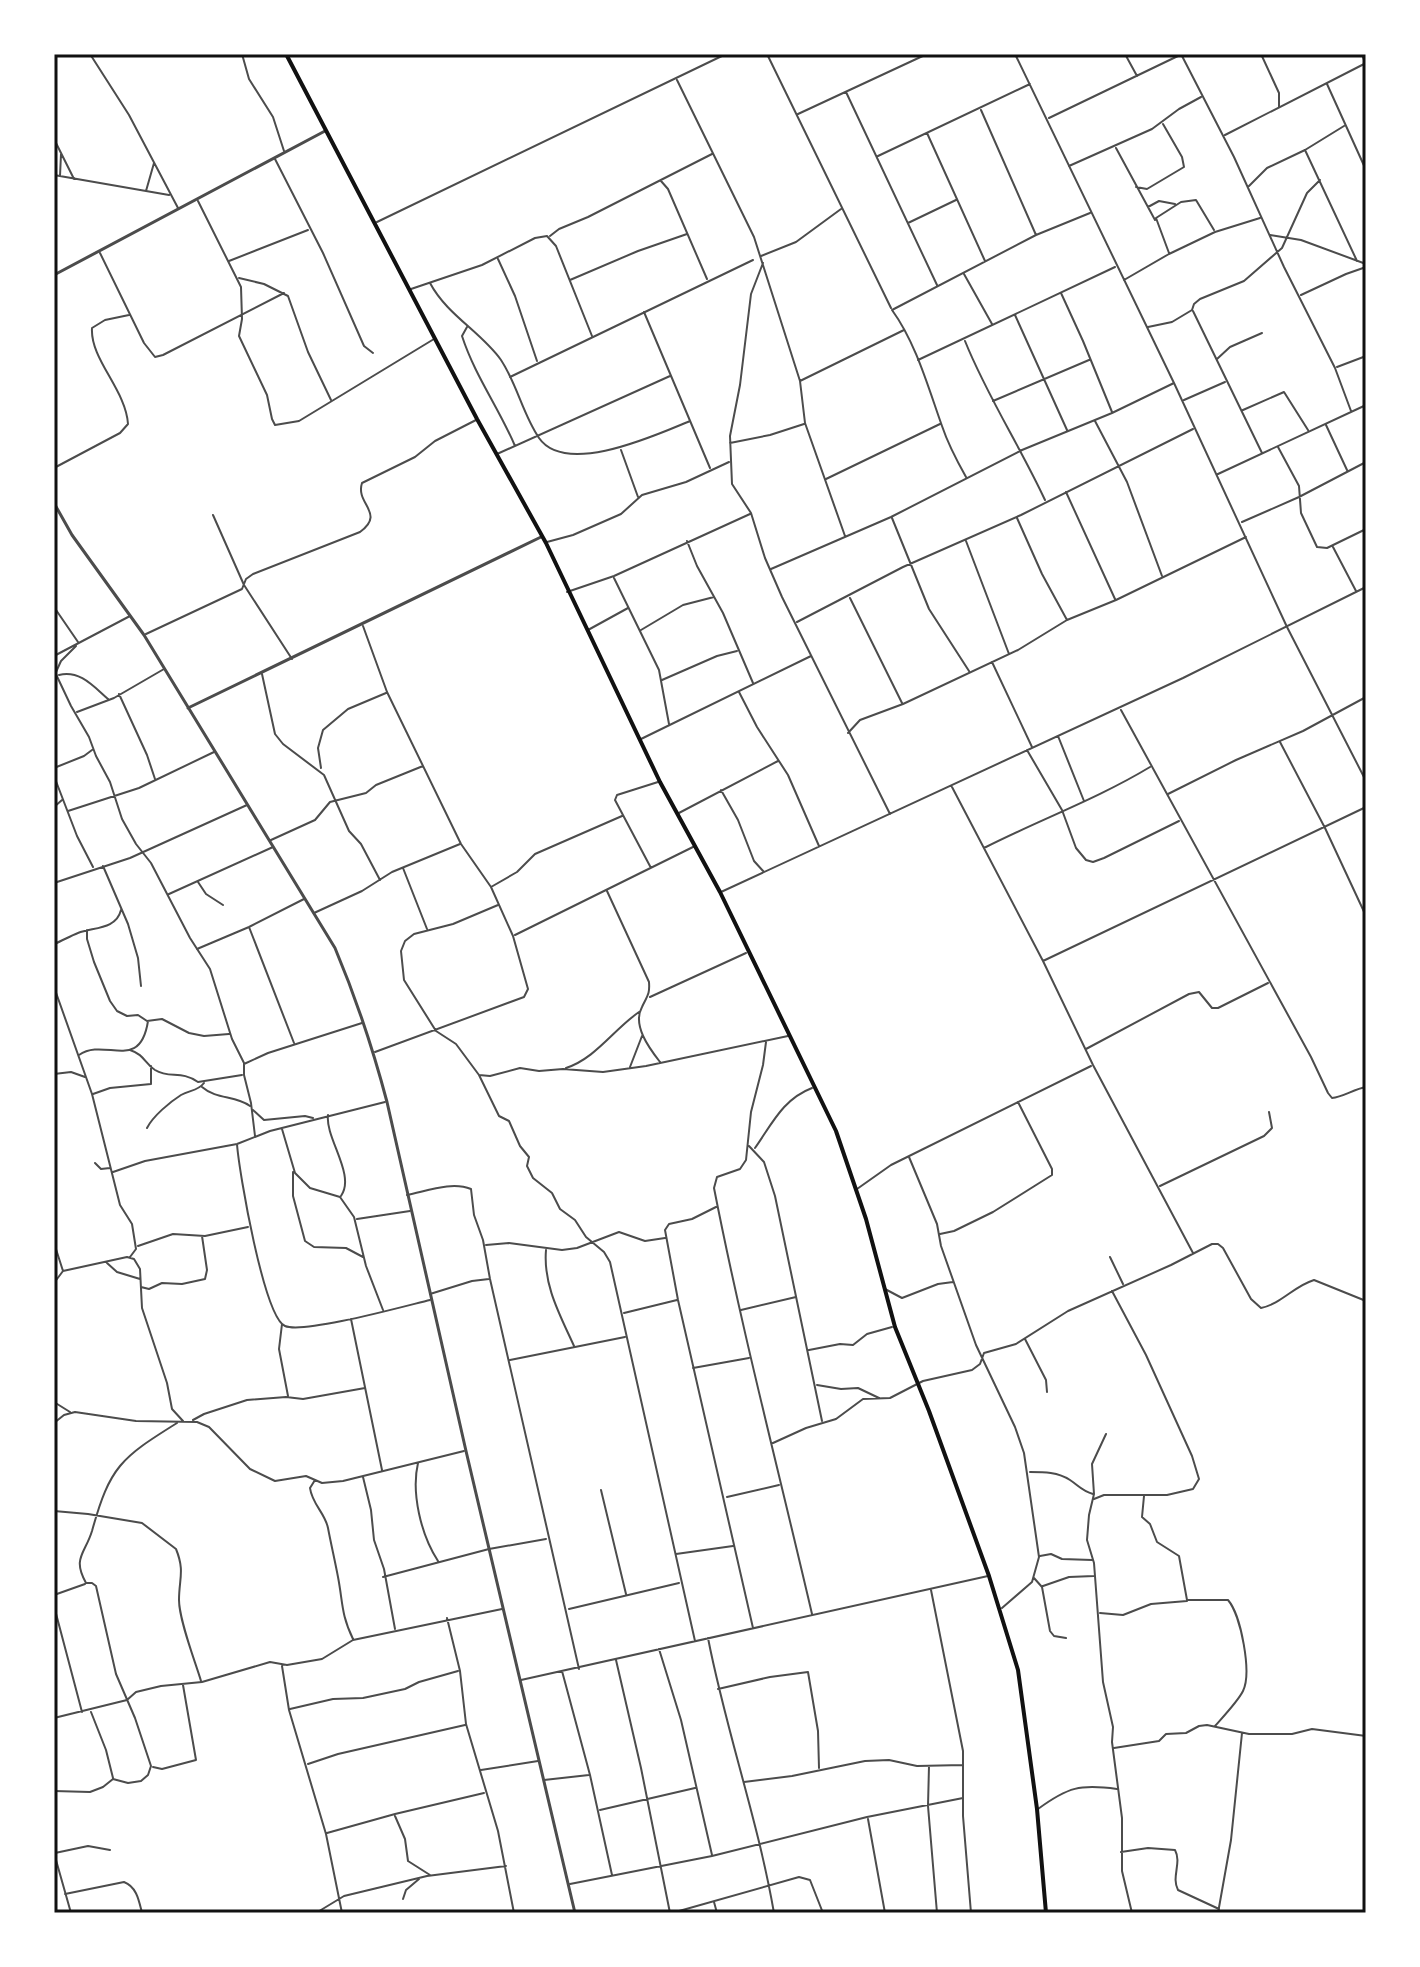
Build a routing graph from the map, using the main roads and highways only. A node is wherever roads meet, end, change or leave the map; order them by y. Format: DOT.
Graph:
graph roads {
  1 [pos="286,54"];
  2 [pos="1047,1911"];
  1 -- 2 [label="highway"];
}
